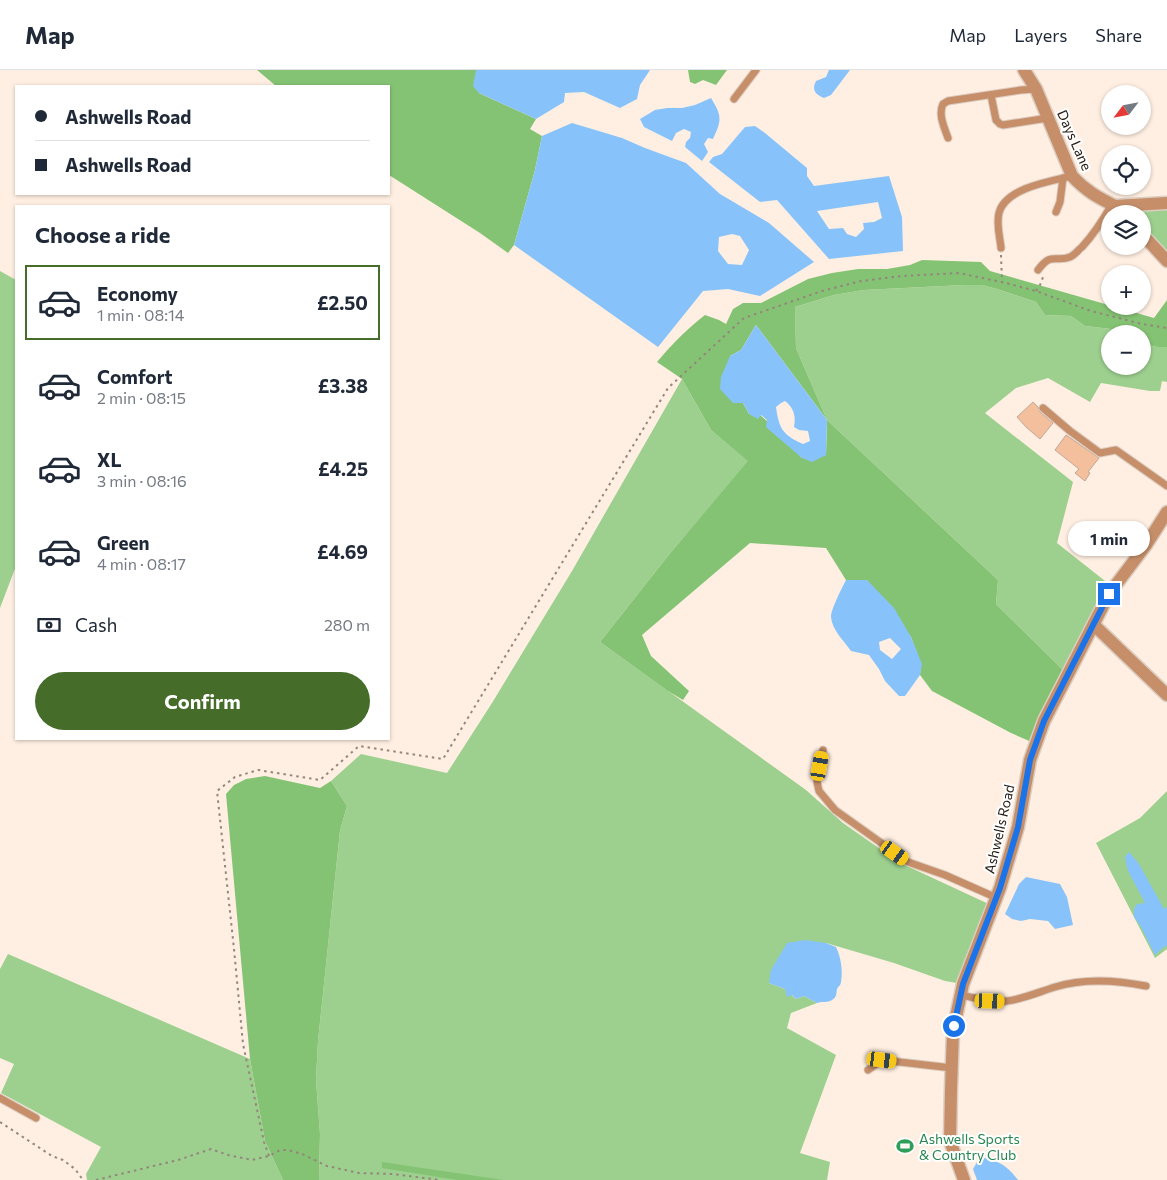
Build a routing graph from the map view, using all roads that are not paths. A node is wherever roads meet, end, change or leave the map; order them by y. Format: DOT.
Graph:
graph roads {
  1 [pos="756,70"];
  2 [pos="1024,70"];
  3 [pos="1036,89"];
  4 [pos="991,95"];
  5 [pos="734,99"];
  6 [pos="1048,118"];
  7 [pos="948,138"];
  8 [pos="1068,177"];
  9 [pos="1167,203"];
  10 [pos="1112,205"];
  11 [pos="1147,205"];
  12 [pos="1056,212"];
  13 [pos="1101,225"];
  14 [pos="1151,244"];
  15 [pos="1001,248"];
  16 [pos="1167,261"];
  17 [pos="1038,270"];
  18 [pos="1043,408"];
  19 [pos="1167,486"];
  20 [pos="1167,512"];
  21 [pos="1094,624"];
  22 [pos="1167,694"];
  23 [pos="822,750"];
  24 [pos="997,898"];
  25 [pos="1146,986"];
  26 [pos="961,995"];
  27 [pos="952,1068"];
  28 [pos="868,1070"];
  29 [pos="0,1098"];
  30 [pos="36,1118"];
  31 [pos="964,1180"];
  1 -- 5 [label="lane"];
  2 -- 3 [label="street, Days Lane"];
  3 -- 4 [label="lane"];
  3 -- 6 [label="street, Days Lane"];
  4 -- 6 [label="lane"];
  4 -- 7 [label="lane"];
  6 -- 8 [label="street, Days Lane"];
  8 -- 10 [label="street, Days Lane"];
  8 -- 12 [label="lane"];
  8 -- 15 [label="lane"];
  9 -- 11 [label="street"];
  13 -- 17 [label="lane"];
  14 -- 16 [label="street"];
  18 -- 19 [label="lane"];
  20 -- 21 [label="street, Ashwells Road"];
  21 -- 22 [label="street"];
  21 -- 24 [label="street, Ashwells Road"];
  23 -- 24 [label="lane"];
  24 -- 26 [label="street, Ashwells Road"];
  25 -- 26 [label="lane"];
  26 -- 27 [label="street, Ashwells Road"];
  27 -- 28 [label="lane"];
  27 -- 31 [label="street, Ashwells Road"];
  29 -- 30 [label="lane"];
}
